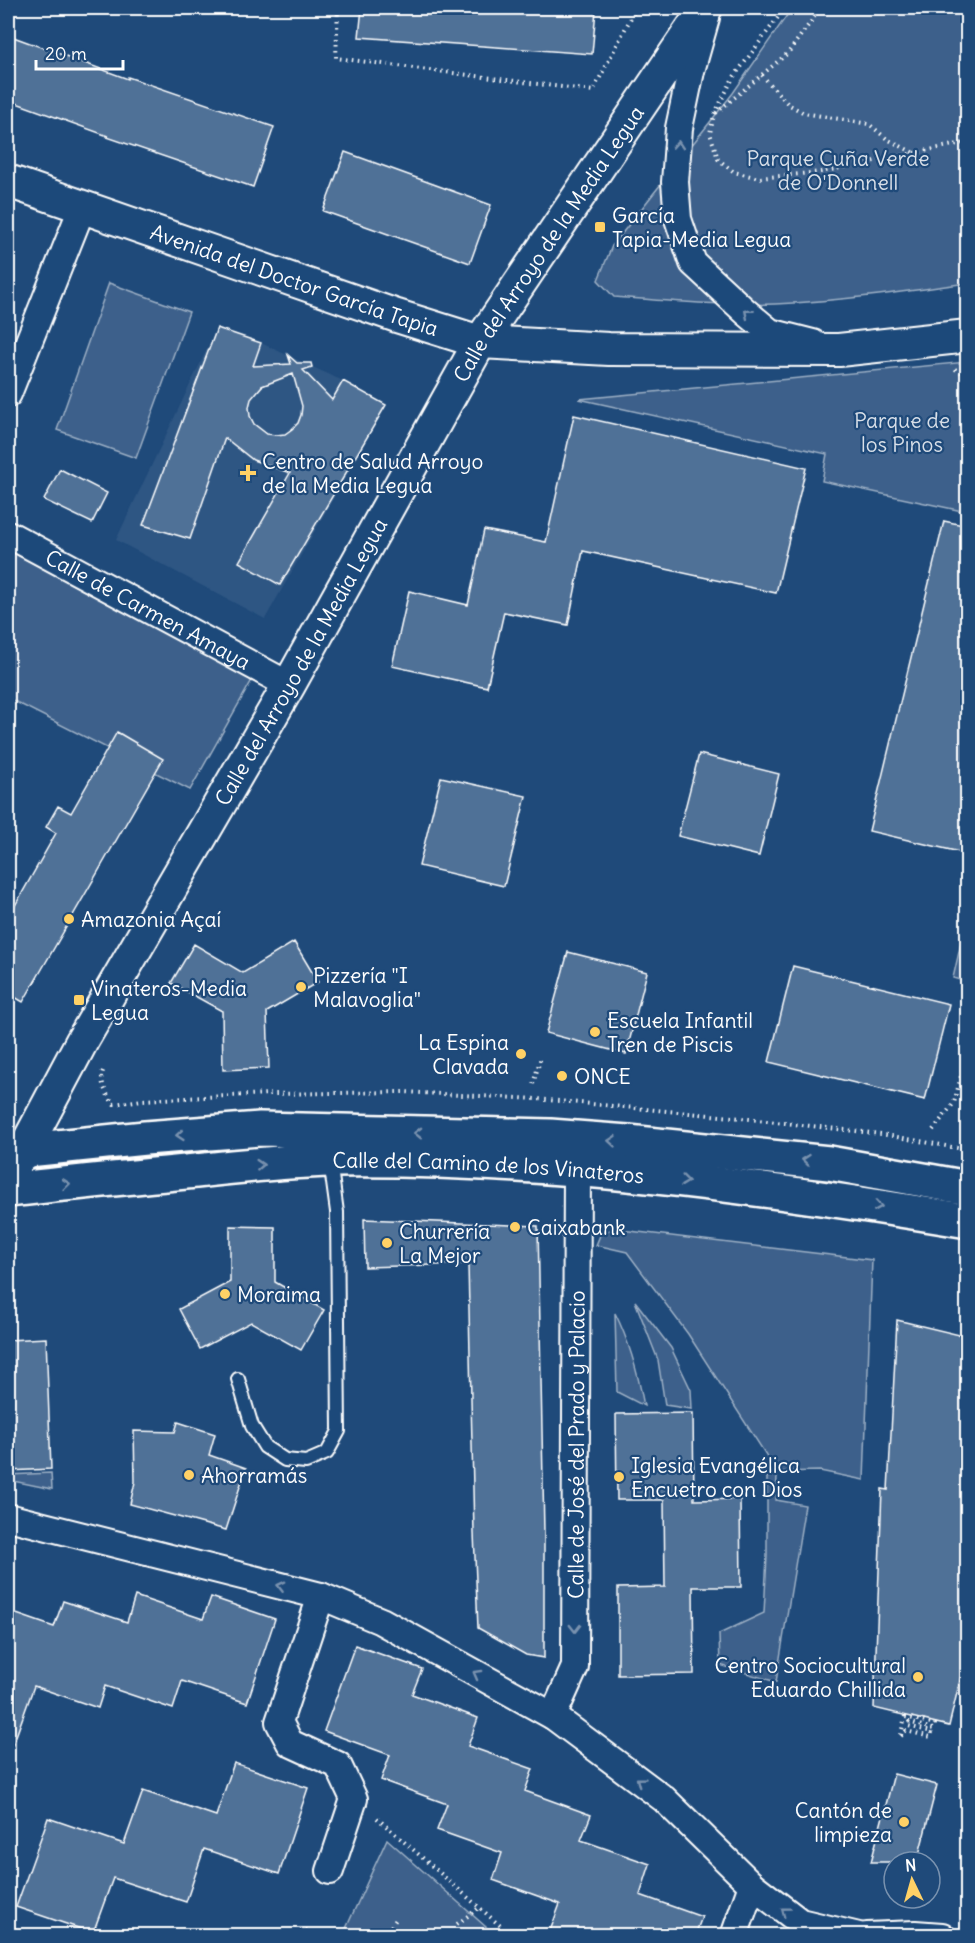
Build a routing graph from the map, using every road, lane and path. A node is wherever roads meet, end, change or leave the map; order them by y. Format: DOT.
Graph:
graph roads {
  1 [pos="338,8"];
  2 [pos="636,8"];
  3 [pos="708,8"];
  4 [pos="785,8"];
  5 [pos="821,8"];
  6 [pos="762,75"];
  7 [pos="714,115"];
  8 [pos="968,142"];
  9 [pos="914,153"];
  10 [pos="8,181"];
  11 [pos="82,208"];
  12 [pos="968,336"];
  13 [pos="480,342"];
  14 [pos="839,350"];
  15 [pos="8,394"];
  16 [pos="8,534"];
  17 [pos="289,685"];
  18 [pos="968,1049"];
  19 [pos="541,1057"];
  20 [pos="105,1062"];
  21 [pos="533,1084"];
  22 [pos="700,1114"];
  23 [pos="933,1130"];
  24 [pos="13,1159"];
  25 [pos="330,1160"];
  26 [pos="577,1170"];
  27 [pos="968,1188"];
  28 [pos="8,1190"];
  29 [pos="968,1221"];
  30 [pos="238,1379"];
  31 [pos="8,1517"];
  32 [pos="321,1596"];
  33 [pos="552,1716"];
  34 [pos="906,1716"];
  35 [pos="354,1798"];
  36 [pos="330,1871"];
  37 [pos="752,1885"];
  38 [pos="480,1907"];
  39 [pos="397,1918"];
  40 [pos="457,1924"];
  41 [pos="297,1935"];
  42 [pos="322,1935"];
  43 [pos="384,1935"];
  44 [pos="512,1935"];
  45 [pos="734,1935"];
  46 [pos="859,1935"];
  47 [pos="867,1935"];
  48 [pos="942,1935"];
  1 -- 2 [label="path"];
  3 -- 13 [label="street, Calle del Arroyo de la Media Legua"];
  14 -- 3 [label="street, Avenida del Doctor García Tapia, one-way"];
  4 -- 7 [label="path"];
  5 -- 6 [label="path"];
  6 -- 7 [label="path"];
  6 -- 9 [label="path"];
  7 -- 9 [label="path"];
  8 -- 9 [label="path"];
  10 -- 11 [label="street, Avenida del Doctor García Tapia"];
  11 -- 13 [label="street, Avenida del Doctor García Tapia"];
  11 -- 15 [label="street"];
  12 -- 14 [label="street, Avenida del Doctor García Tapia"];
  13 -- 14 [label="street, Avenida del Doctor García Tapia"];
  13 -- 17 [label="street, Calle del Arroyo de la Media Legua"];
  16 -- 17 [label="street, Calle de Carmen Amaya"];
  17 -- 24 [label="street, Calle del Arroyo de la Media Legua"];
  18 -- 23 [label="path"];
  19 -- 21 [label="path"];
  20 -- 22 [label="path"];
  27 -- 24 [label="main road, Calle del Camino de los Vinateros, one-way"];
  25 -- 26 [label="main road, Calle del Camino de los Vinateros"];
  28 -- 25 [label="main road, Calle del Camino de los Vinateros, one-way"];
  25 -- 30 [label="lane"];
  26 -- 29 [label="main road, Calle del Camino de los Vinateros, one-way"];
  26 -- 33 [label="street, Calle de José del Prado y Palacio, one-way"];
  32 -- 31 [label="street, one-way"];
  33 -- 32 [label="street, one-way"];
  32 -- 35 [label="street"];
  37 -- 33 [label="street, one-way"];
  34 -- 34 [label="path"];
  35 -- 36 [label="street"];
  35 -- 38 [label="path"];
  37 -- 45 [label="street"];
  46 -- 37 [label="street, one-way"];
  38 -- 40 [label="path"];
  38 -- 44 [label="path"];
  39 -- 43 [label="path"];
  41 -- 42 [label="path"];
  47 -- 48 [label="street"];
}
